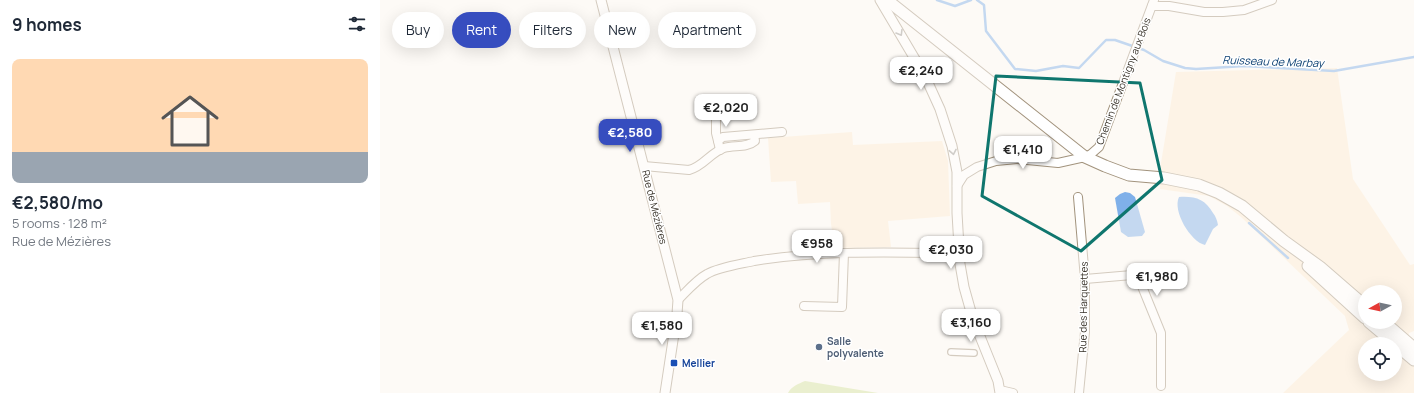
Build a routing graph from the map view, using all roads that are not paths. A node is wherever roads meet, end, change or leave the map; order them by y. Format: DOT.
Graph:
graph roads {
  1 [pos="601,0"];
  2 [pos="880,0"];
  3 [pos="887,0"];
  4 [pos="1272,0"];
  5 [pos="1153,3"];
  6 [pos="716,118"];
  7 [pos="782,132"];
  8 [pos="719,146"];
  9 [pos="1085,157"];
  10 [pos="644,166"];
  11 [pos="957,186"];
  12 [pos="1078,197"];
  13 [pos="1284,241"];
  14 [pos="960,251"];
  15 [pos="844,253"];
  16 [pos="1085,279"];
  17 [pos="678,300"];
  18 [pos="1358,300"];
  19 [pos="804,306"];
  20 [pos="1358,312"];
  21 [pos="1377,329"];
  22 [pos="1392,329"];
  23 [pos="1414,348"];
  24 [pos="951,352"];
  25 [pos="974,353"];
  26 [pos="1414,360"];
  27 [pos="1161,386"];
  28 [pos="1000,392"];
  29 [pos="665,393"];
  30 [pos="1013,393"];
  31 [pos="1079,393"];
  1 -- 10 [label="street, Rue de Mézières"];
  2 -- 11 [label="street, one-way"];
  3 -- 9 [label="main road"];
  4 -- 5 [label="street"];
  5 -- 9 [label="street, Chemin de Montigny aux Bois"];
  6 -- 8 [label="street"];
  7 -- 8 [label="street"];
  8 -- 10 [label="street"];
  9 -- 11 [label="street"];
  9 -- 13 [label="main road"];
  10 -- 17 [label="street, Rue de Mézières"];
  11 -- 14 [label="street"];
  12 -- 16 [label="street, Rue des Harquettes"];
  13 -- 18 [label="main road"];
  13 -- 20 [label="main road"];
  14 -- 15 [label="street"];
  14 -- 28 [label="street"];
  15 -- 17 [label="street"];
  15 -- 19 [label="street"];
  16 -- 27 [label="street"];
  16 -- 31 [label="street, Rue des Harquettes"];
  17 -- 29 [label="street, Rue de Mézières"];
  21 -- 26 [label="main road"];
  22 -- 23 [label="main road"];
  24 -- 25 [label="street"];
  28 -- 30 [label="street"];
}
